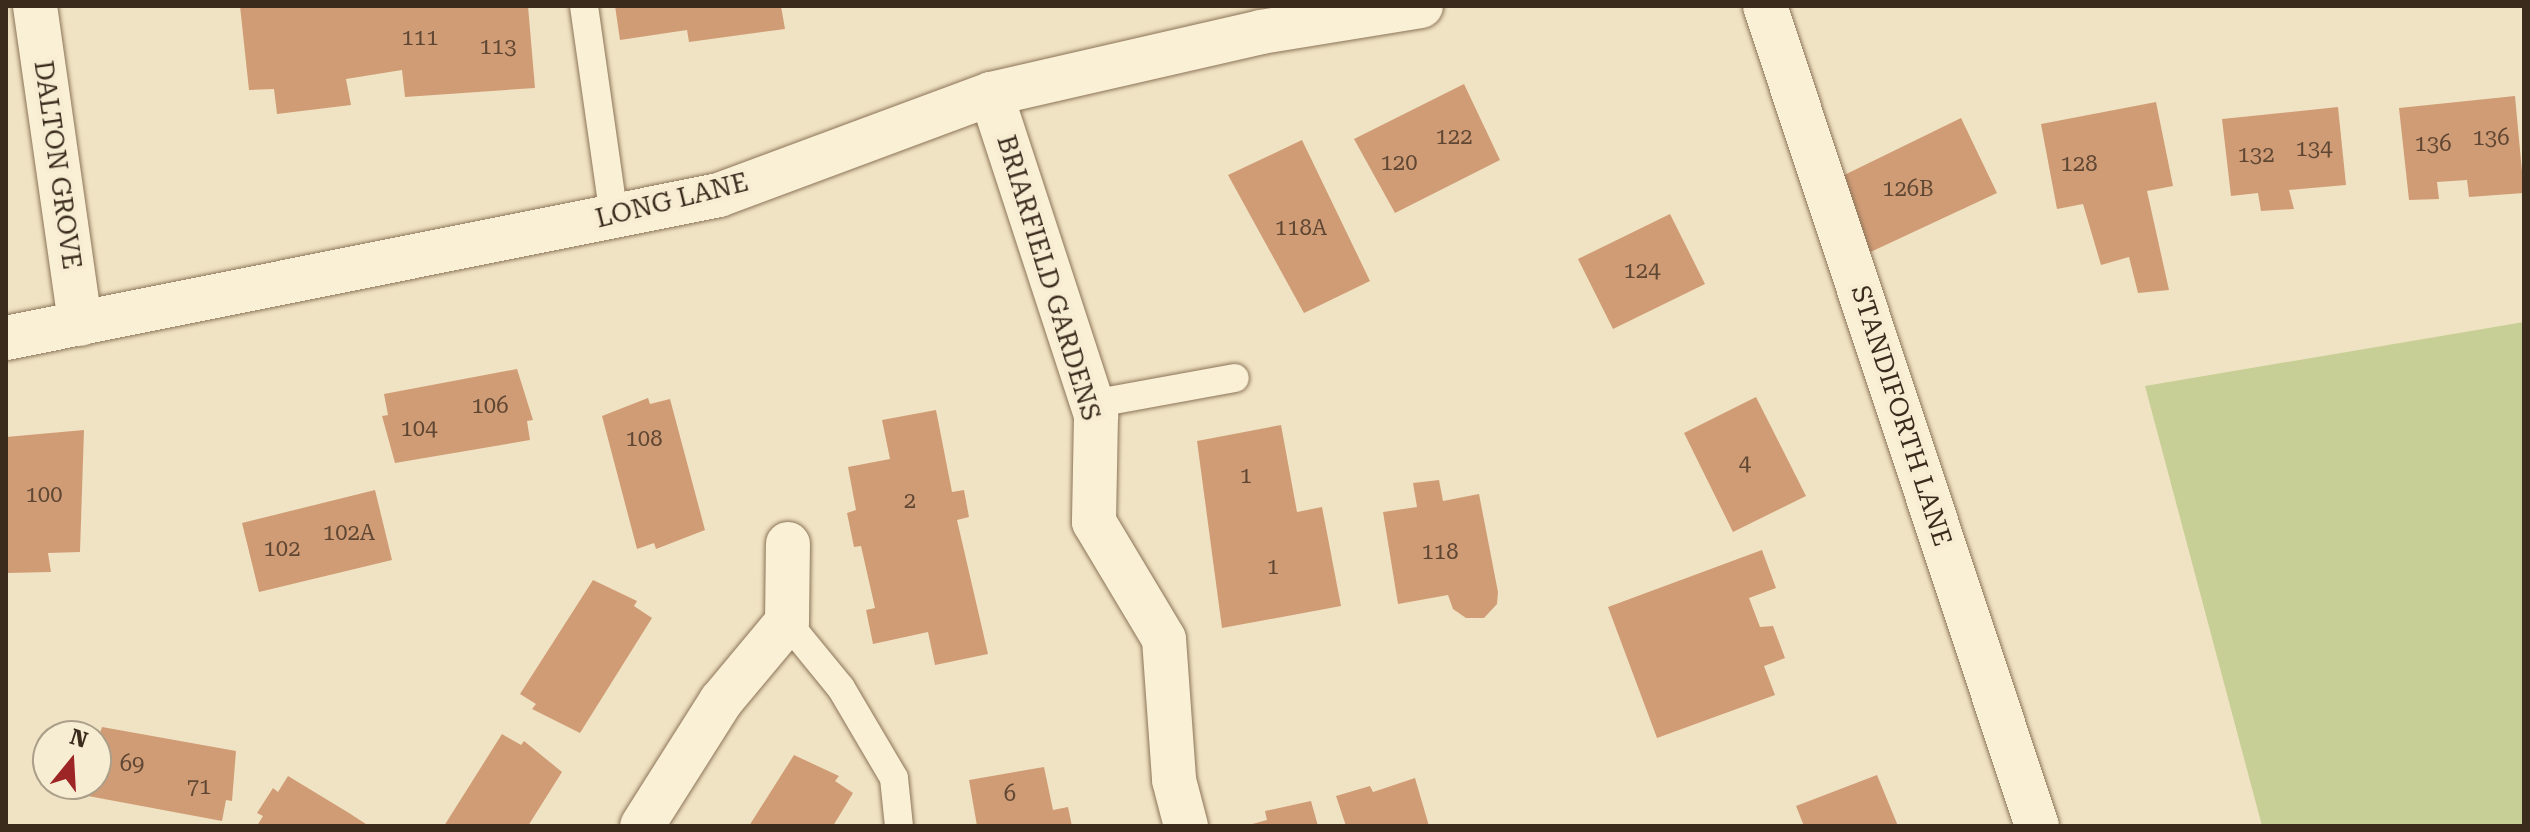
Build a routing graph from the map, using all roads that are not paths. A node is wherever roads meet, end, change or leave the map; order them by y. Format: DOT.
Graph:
graph roads {
  1 [pos="35,6"];
  2 [pos="584,6"];
  3 [pos="1421,6"];
  4 [pos="1765,6"];
  5 [pos="1257,19"];
  6 [pos="991,94"];
  7 [pos="614,216"];
  8 [pos="80,324"];
  9 [pos="6,338"];
  10 [pos="1235,378"];
  11 [pos="1092,404"];
  12 [pos="788,544"];
  13 [pos="787,622"];
  14 [pos="642,826"];
  15 [pos="899,826"];
  16 [pos="1186,826"];
  17 [pos="2037,826"];
  1 -- 8 [label="street, DALTON GROVE"];
  2 -- 7 [label="lane"];
  3 -- 5 [label="street, LONG LANE"];
  4 -- 17 [label="street, STANDIFORTH LANE"];
  5 -- 6 [label="street, LONG LANE"];
  6 -- 7 [label="street, LONG LANE"];
  6 -- 11 [label="street, BRIARFIELD GARDENS"];
  7 -- 8 [label="street, LONG LANE"];
  8 -- 9 [label="street, LONG LANE"];
  10 -- 11 [label="lane"];
  11 -- 16 [label="street, BRIARFIELD GARDENS"];
  12 -- 13 [label="street"];
  13 -- 14 [label="street"];
  13 -- 15 [label="lane"];
}
